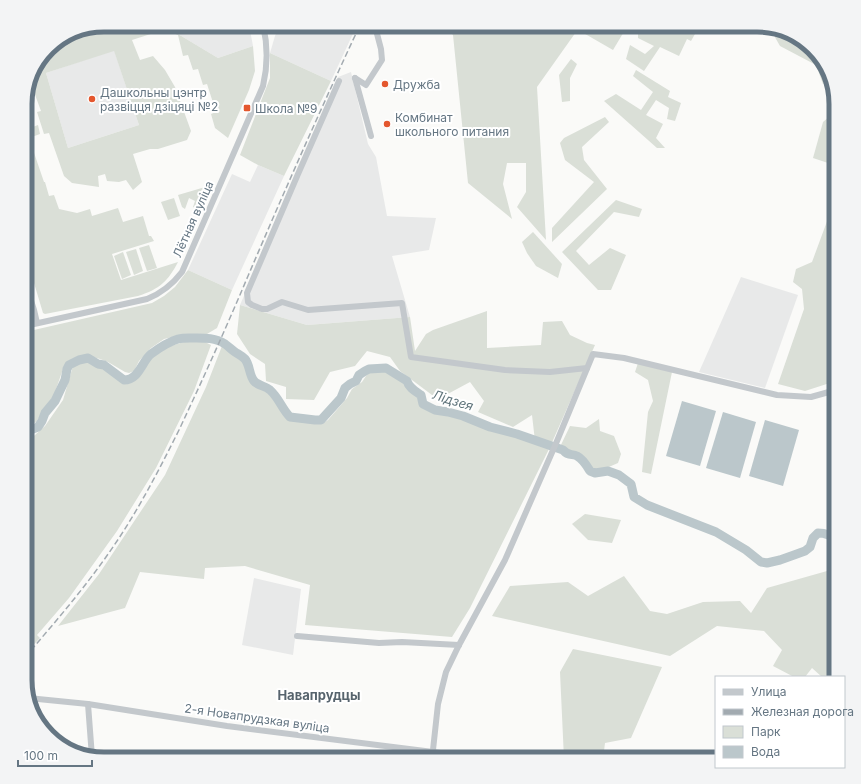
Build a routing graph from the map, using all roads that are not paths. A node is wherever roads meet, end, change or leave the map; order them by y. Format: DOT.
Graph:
graph roads {
  1 [pos="264,32"];
  2 [pos="377,32"];
  3 [pos="339,81"];
  4 [pos="371,136"];
  5 [pos="32,304"];
  6 [pos="37,323"];
  7 [pos="32,324"];
  8 [pos="587,368"];
  9 [pos="829,392"];
  10 [pos="297,636"];
  11 [pos="459,645"];
  12 [pos="35,699"];
  13 [pos="88,704"];
  14 [pos="92,751"];
  15 [pos="433,752"];
  1 -- 6 [label="street, Лётная вуліца"];
  2 -- 4 [label="street"];
  3 -- 8 [label="street"];
  5 -- 6 [label="street"];
  6 -- 7 [label="street, Лётная вуліца"];
  8 -- 9 [label="street"];
  8 -- 11 [label="street"];
  10 -- 11 [label="street"];
  11 -- 15 [label="street"];
  12 -- 13 [label="street, 2-я Новапрудзкая вуліца"];
  13 -- 14 [label="street"];
  13 -- 15 [label="street, 2-я Новапрудзкая вуліца"];
}
